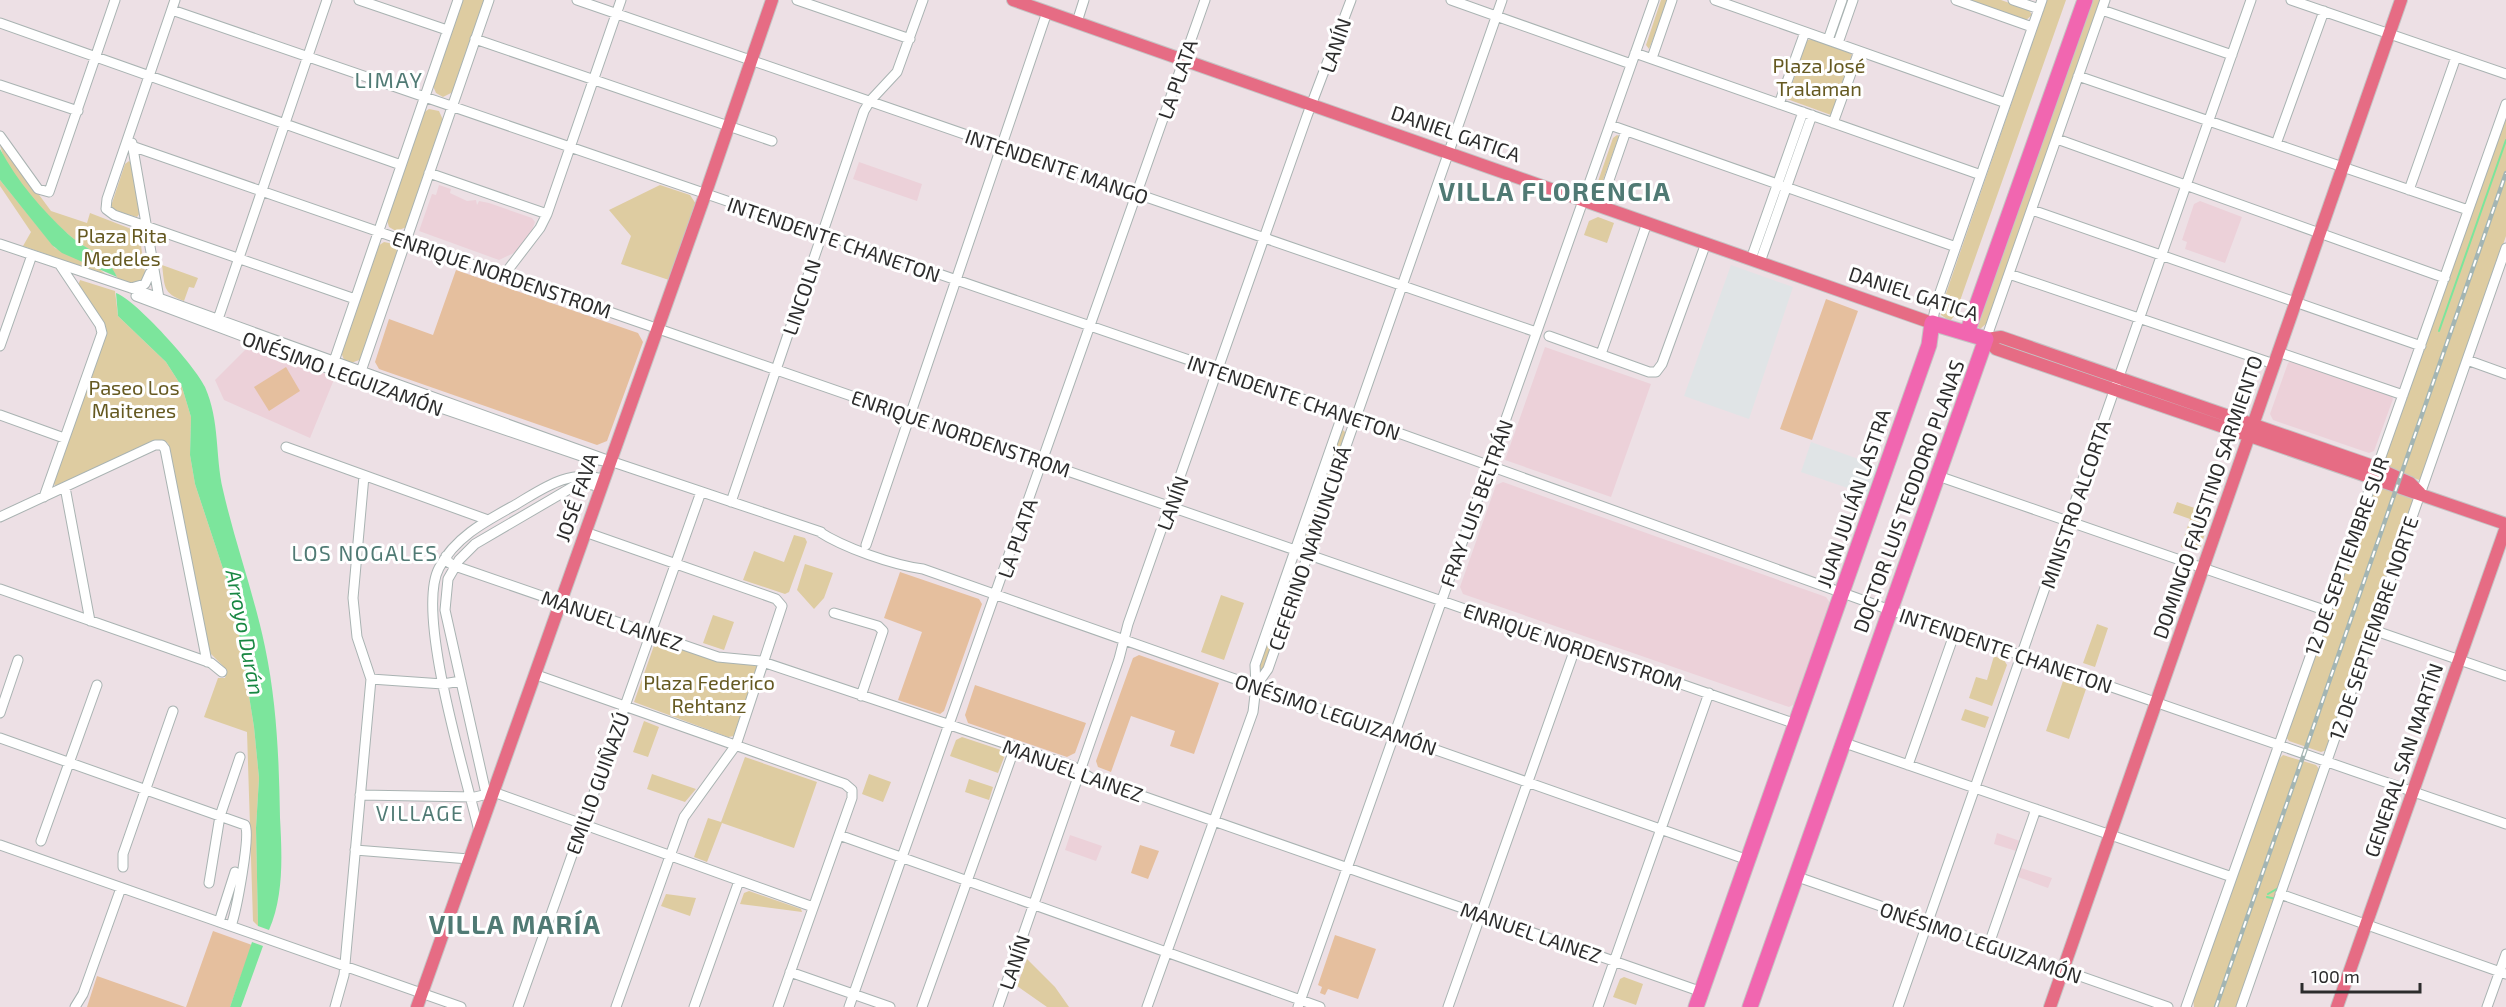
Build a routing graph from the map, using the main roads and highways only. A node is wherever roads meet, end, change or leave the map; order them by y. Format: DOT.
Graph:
graph roads {
  1 [pos="772,0"];
  2 [pos="1013,0"];
  3 [pos="2074,0"];
  4 [pos="2085,0"];
  5 [pos="2402,0"];
  6 [pos="1932,323"];
  7 [pos="1962,332"];
  8 [pos="1986,339"];
  9 [pos="2251,431"];
  10 [pos="2506,525"];
  11 [pos="417,1007"];
  12 [pos="1696,1007"];
  13 [pos="1750,1007"];
  14 [pos="2050,1007"];
  15 [pos="2337,1007"];
  1 -- 11 [label="main road, JOSÉ FAVA"];
  2 -- 6 [label="main road, DANIEL GATICA"];
  3 -- 7 [label="highway"];
  4 -- 7 [label="highway"];
  5 -- 9 [label="main road, DOMINGO FAUSTINO SARMIENTO"];
  6 -- 7 [label="highway, DANIEL GATICA"];
  6 -- 12 [label="highway, JUAN JULIÁN LASTRA"];
  7 -- 8 [label="highway, DANIEL GATICA"];
  8 -- 9 [label="main road, DANIEL GATICA"];
  8 -- 13 [label="highway, DOCTOR LUIS TEODORO PLANAS"];
  9 -- 10 [label="main road, DANIEL GATICA"];
  9 -- 14 [label="main road, DOMINGO FAUSTINO SARMIENTO"];
  10 -- 15 [label="main road, GENERAL SAN MARTÍN"];
}
